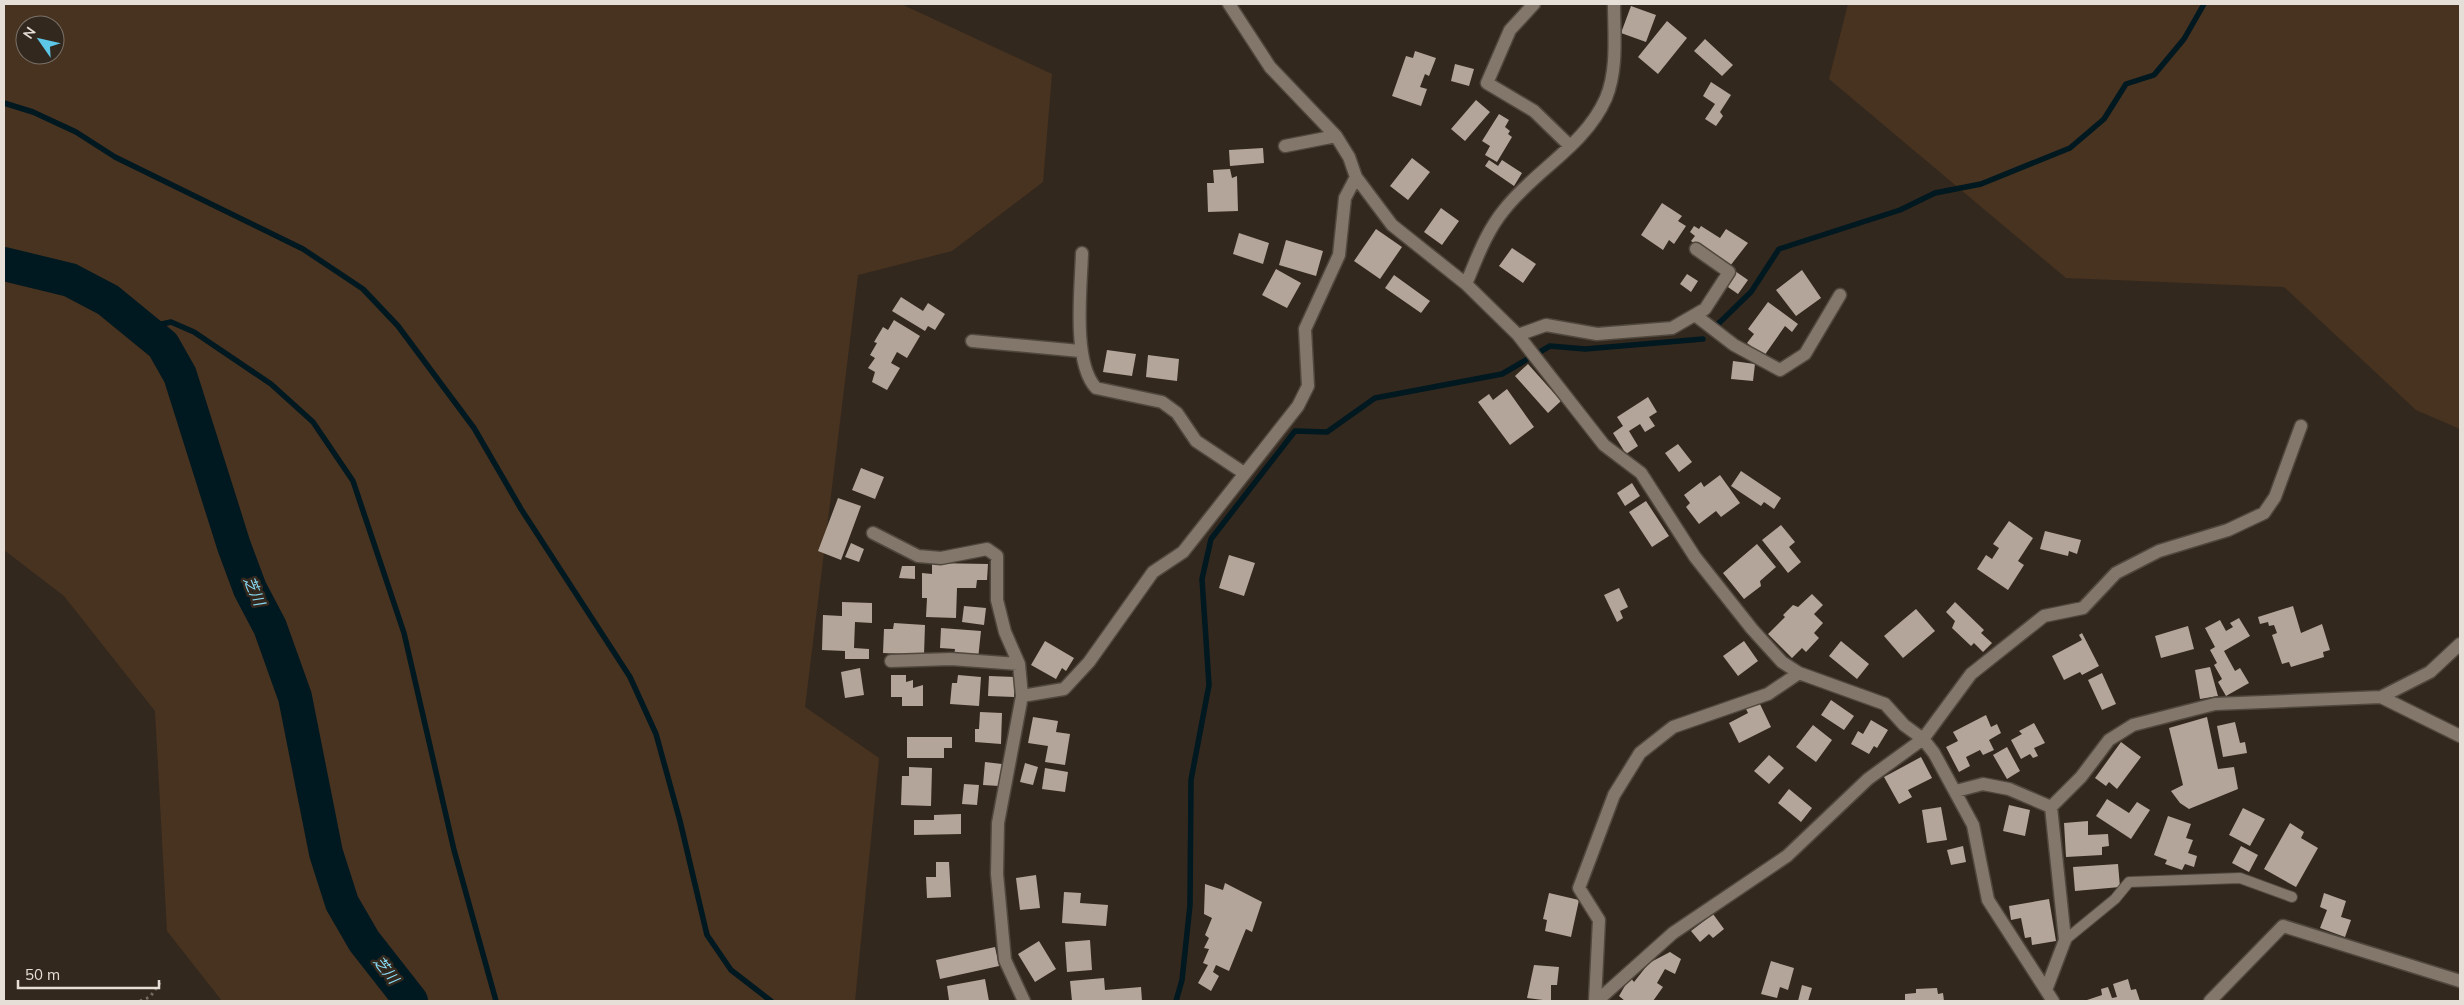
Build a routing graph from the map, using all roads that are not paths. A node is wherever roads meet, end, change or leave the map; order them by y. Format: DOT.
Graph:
graph roads {
  1 [pos="1229,4"];
  2 [pos="1534,4"];
  3 [pos="1614,4"];
  4 [pos="1336,136"];
  5 [pos="1285,146"];
  6 [pos="1570,146"];
  7 [pos="1356,177"];
  8 [pos="1696,249"];
  9 [pos="1082,253"];
  10 [pos="1466,284"];
  11 [pos="1840,295"];
  12 [pos="1695,315"];
  13 [pos="1518,335"];
  14 [pos="972,341"];
  15 [pos="1080,351"];
  16 [pos="2301,426"];
  17 [pos="1244,473"];
  18 [pos="873,532"];
  19 [pos="2460,644"];
  20 [pos="891,661"];
  21 [pos="1019,664"];
  22 [pos="1799,673"];
  23 [pos="1022,696"];
  24 [pos="2381,697"];
  25 [pos="2460,736"];
  26 [pos="1923,739"];
  27 [pos="1956,791"];
  28 [pos="2051,807"];
  29 [pos="2292,897"];
  30 [pos="2065,940"];
  31 [pos="2460,981"];
  32 [pos="2046,990"];
  33 [pos="1024,1001"];
  34 [pos="1596,1001"];
  35 [pos="2053,1001"];
  36 [pos="2210,1001"];
  1 -- 4 [label="street"];
  2 -- 6 [label="street"];
  3 -- 6 [label="street"];
  4 -- 5 [label="street"];
  4 -- 7 [label="street"];
  6 -- 10 [label="street"];
  7 -- 10 [label="street"];
  7 -- 17 [label="street"];
  8 -- 12 [label="street"];
  9 -- 15 [label="street"];
  10 -- 13 [label="street"];
  11 -- 12 [label="street"];
  12 -- 13 [label="street"];
  13 -- 22 [label="street"];
  14 -- 15 [label="street"];
  15 -- 17 [label="street"];
  16 -- 26 [label="street"];
  17 -- 23 [label="street"];
  18 -- 21 [label="street"];
  19 -- 24 [label="street"];
  20 -- 21 [label="street"];
  21 -- 23 [label="street"];
  22 -- 26 [label="street"];
  22 -- 34 [label="street"];
  23 -- 33 [label="street"];
  24 -- 25 [label="street"];
  24 -- 28 [label="street"];
  26 -- 27 [label="street"];
  26 -- 34 [label="street"];
  27 -- 28 [label="street"];
  27 -- 32 [label="street"];
  28 -- 30 [label="street"];
  29 -- 30 [label="lane"];
  30 -- 32 [label="street"];
  31 -- 36 [label="street"];
  32 -- 35 [label="street"];
}
